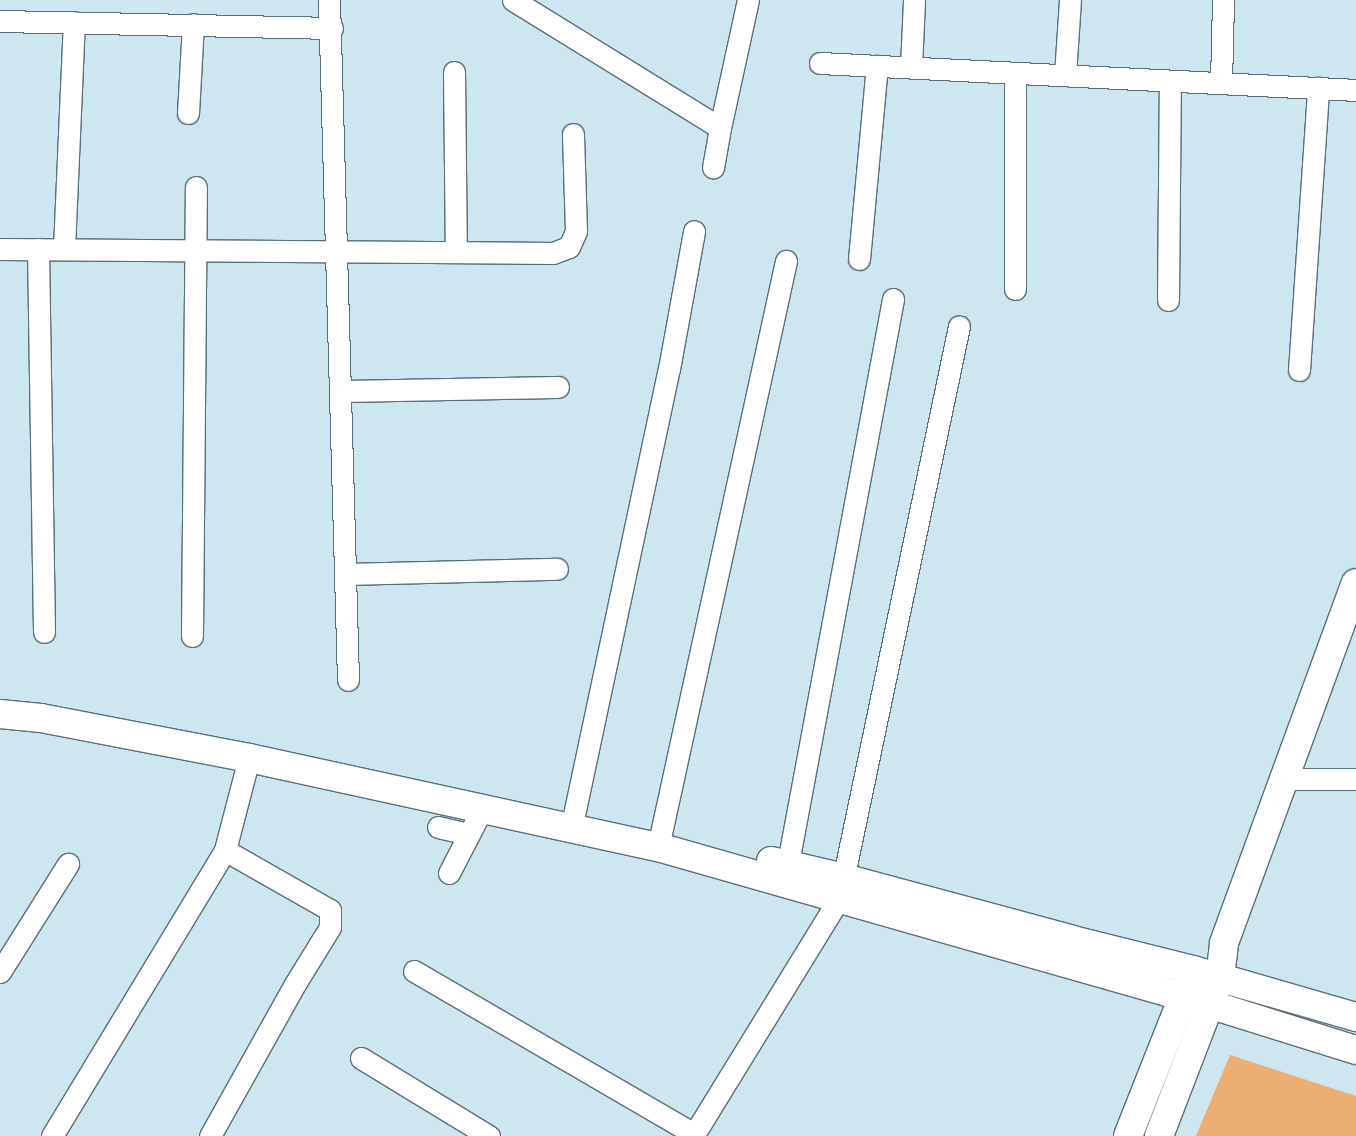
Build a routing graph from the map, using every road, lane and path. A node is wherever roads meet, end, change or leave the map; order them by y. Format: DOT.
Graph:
graph roads {
  1 [pos="329,0"];
  2 [pos="513,0"];
  3 [pos="748,0"];
  4 [pos="914,0"];
  5 [pos="1070,0"];
  6 [pos="1223,0"];
  7 [pos="0,21"];
  8 [pos="74,22"];
  9 [pos="193,24"];
  10 [pos="332,28"];
  11 [pos="820,63"];
  12 [pos="877,66"];
  13 [pos="911,67"];
  14 [pos="454,72"];
  15 [pos="1015,73"];
  16 [pos="1065,76"];
  17 [pos="1170,80"];
  18 [pos="1221,83"];
  19 [pos="1318,88"];
  20 [pos="1356,90"];
  21 [pos="188,113"];
  22 [pos="720,128"];
  23 [pos="573,134"];
  24 [pos="713,167"];
  25 [pos="196,188"];
  26 [pos="694,231"];
  27 [pos="0,249"];
  28 [pos="38,249"];
  29 [pos="64,249"];
  30 [pos="196,250"];
  31 [pos="337,251"];
  32 [pos="456,252"];
  33 [pos="859,259"];
  34 [pos="786,261"];
  35 [pos="1015,289"];
  36 [pos="893,299"];
  37 [pos="1168,300"];
  38 [pos="959,326"];
  39 [pos="1299,370"];
  40 [pos="558,387"];
  41 [pos="341,391"];
  42 [pos="557,569"];
  43 [pos="346,574"];
  44 [pos="1356,583"];
  45 [pos="44,632"];
  46 [pos="192,636"];
  47 [pos="348,680"];
  48 [pos="0,695"];
  49 [pos="0,714"];
  50 [pos="192,741"];
  51 [pos="249,758"];
  52 [pos="334,768"];
  53 [pos="1284,779"];
  54 [pos="1356,779"];
  55 [pos="482,809"];
  56 [pos="573,820"];
  57 [pos="438,827"];
  58 [pos="469,834"];
  59 [pos="660,839"];
  60 [pos="225,850"];
  61 [pos="68,864"];
  62 [pos="449,873"];
  63 [pos="786,874"];
  64 [pos="842,888"];
  65 [pos="1224,943"];
  66 [pos="1070,952"];
  67 [pos="1193,970"];
  68 [pos="414,971"];
  69 [pos="0,972"];
  70 [pos="1220,977"];
  71 [pos="1196,1001"];
  72 [pos="1356,1017"];
  73 [pos="1356,1050"];
  74 [pos="361,1058"];
  75 [pos="693,1135"];
  76 [pos="52,1136"];
  77 [pos="210,1136"];
  78 [pos="489,1136"];
  79 [pos="1128,1136"];
  80 [pos="1159,1136"];
  1 -- 10 [label="street"];
  2 -- 22 [label="street"];
  3 -- 22 [label="street"];
  4 -- 13 [label="street"];
  5 -- 16 [label="street"];
  6 -- 18 [label="street"];
  7 -- 8 [label="street"];
  8 -- 9 [label="street"];
  8 -- 29 [label="street"];
  9 -- 10 [label="street"];
  9 -- 21 [label="street"];
  10 -- 31 [label="street"];
  11 -- 12 [label="street"];
  12 -- 13 [label="street"];
  12 -- 33 [label="street"];
  13 -- 15 [label="street"];
  14 -- 32 [label="street"];
  15 -- 16 [label="street"];
  15 -- 35 [label="street"];
  16 -- 17 [label="street"];
  17 -- 18 [label="street"];
  17 -- 37 [label="street"];
  18 -- 19 [label="street"];
  19 -- 20 [label="street"];
  19 -- 39 [label="street"];
  22 -- 24 [label="street"];
  23 -- 32 [label="street"];
  25 -- 30 [label="street"];
  26 -- 56 [label="street"];
  27 -- 28 [label="street"];
  28 -- 29 [label="street"];
  28 -- 45 [label="street"];
  29 -- 30 [label="street"];
  30 -- 31 [label="street"];
  30 -- 46 [label="street"];
  31 -- 32 [label="street"];
  31 -- 41 [label="street"];
  34 -- 59 [label="street"];
  36 -- 63 [label="street"];
  38 -- 64 [label="street"];
  40 -- 41 [label="street"];
  41 -- 43 [label="street"];
  42 -- 43 [label="street"];
  43 -- 47 [label="street"];
  44 -- 53 [label="street"];
  48 -- 50 [label="street"];
  49 -- 50 [label="street"];
  50 -- 51 [label="street"];
  50 -- 52 [label="street"];
  51 -- 52 [label="street"];
  51 -- 60 [label="street"];
  52 -- 55 [label="street"];
  52 -- 56 [label="street"];
  53 -- 54 [label="street"];
  53 -- 65 [label="street"];
  55 -- 56 [label="street"];
  55 -- 58 [label="street"];
  56 -- 59 [label="street"];
  57 -- 58 [label="street"];
  58 -- 62 [label="street"];
  59 -- 63 [label="street"];
  60 -- 76 [label="street"];
  60 -- 77 [label="street"];
  61 -- 69 [label="street"];
  63 -- 64 [label="street"];
  64 -- 66 [label="street"];
  64 -- 75 [label="street"];
  65 -- 67 [label="street"];
  65 -- 70 [label="street"];
  66 -- 67 [label="street"];
  66 -- 71 [label="street"];
  67 -- 70 [label="street"];
  67 -- 71 [label="street"];
  68 -- 75 [label="street"];
  70 -- 71 [label="street"];
  70 -- 72 [label="street"];
  71 -- 73 [label="street"];
  71 -- 79 [label="street"];
  71 -- 80 [label="street"];
  74 -- 78 [label="street"];
}
